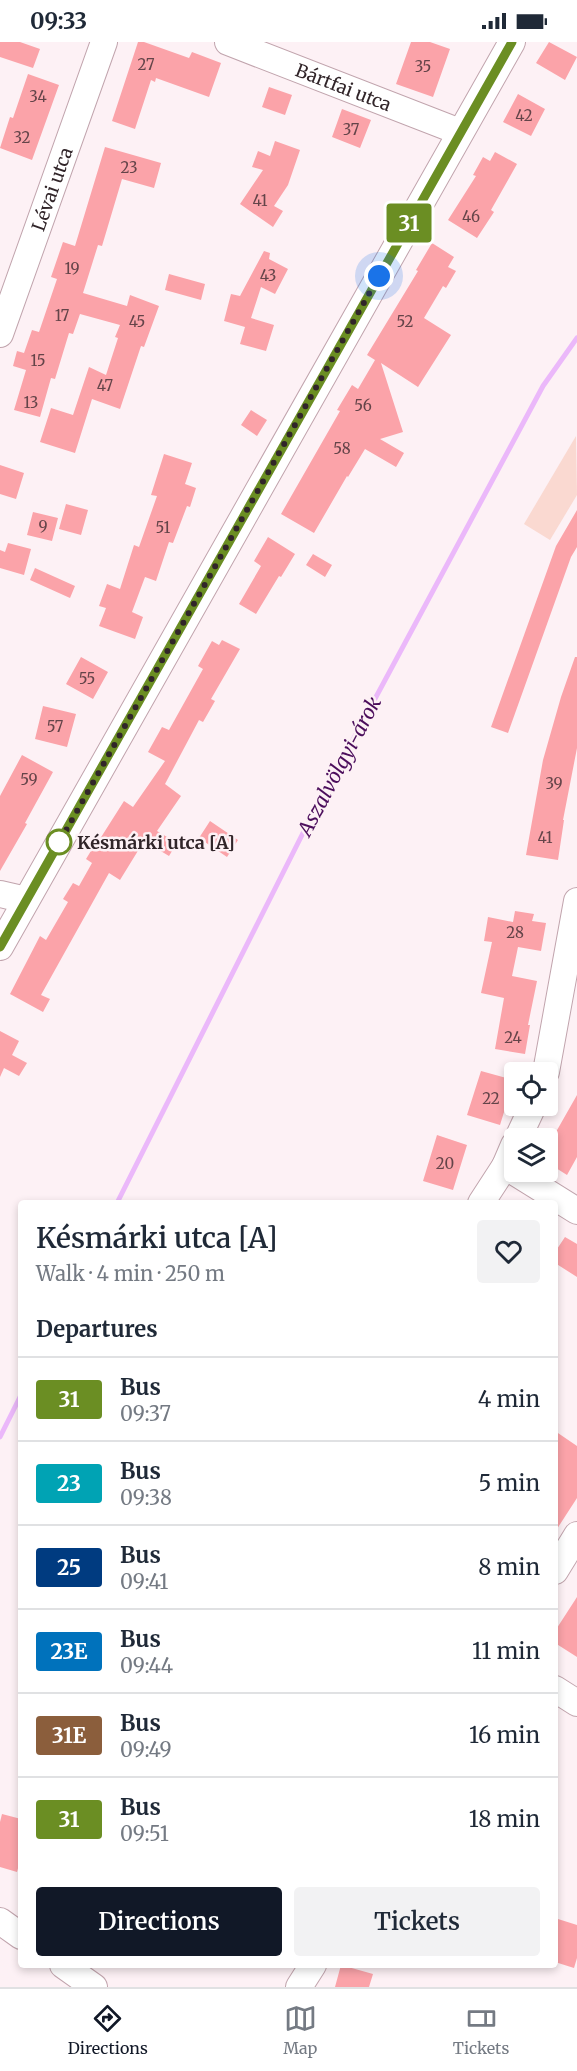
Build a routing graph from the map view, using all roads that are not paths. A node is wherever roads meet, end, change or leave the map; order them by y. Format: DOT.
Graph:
graph roads {
  1 [pos="104,42"];
  2 [pos="228,42"];
  3 [pos="512,42"];
  4 [pos="460,132"];
  5 [pos="0,334"];
  6 [pos="0,894"];
  7 [pos="26,900"];
  8 [pos="577,901"];
  9 [pos="0,947"];
  10 [pos="548,1062"];
  11 [pos="504,1166"];
  12 [pos="542,1182"];
  13 [pos="483,1200"];
  14 [pos="577,1211"];
  15 [pos="577,1535"];
  16 [pos="558,1566"];
  17 [pos="558,1691"];
  18 [pos="577,1703"];
  19 [pos="67,1968"];
  20 [pos="311,1968"];
  21 [pos="94,1987"];
  22 [pos="299,1987"];
  1 -- 5 [label="street, Lévai utca"];
  2 -- 4 [label="street, Bártfai utca"];
  3 -- 4 [label="street"];
  4 -- 7 [label="street"];
  6 -- 7 [label="street"];
  7 -- 9 [label="street"];
  8 -- 10 [label="street"];
  11 -- 13 [label="street"];
  12 -- 14 [label="street"];
  15 -- 16 [label="street"];
  17 -- 18 [label="street"];
  19 -- 21 [label="street"];
  20 -- 22 [label="street"];
}
